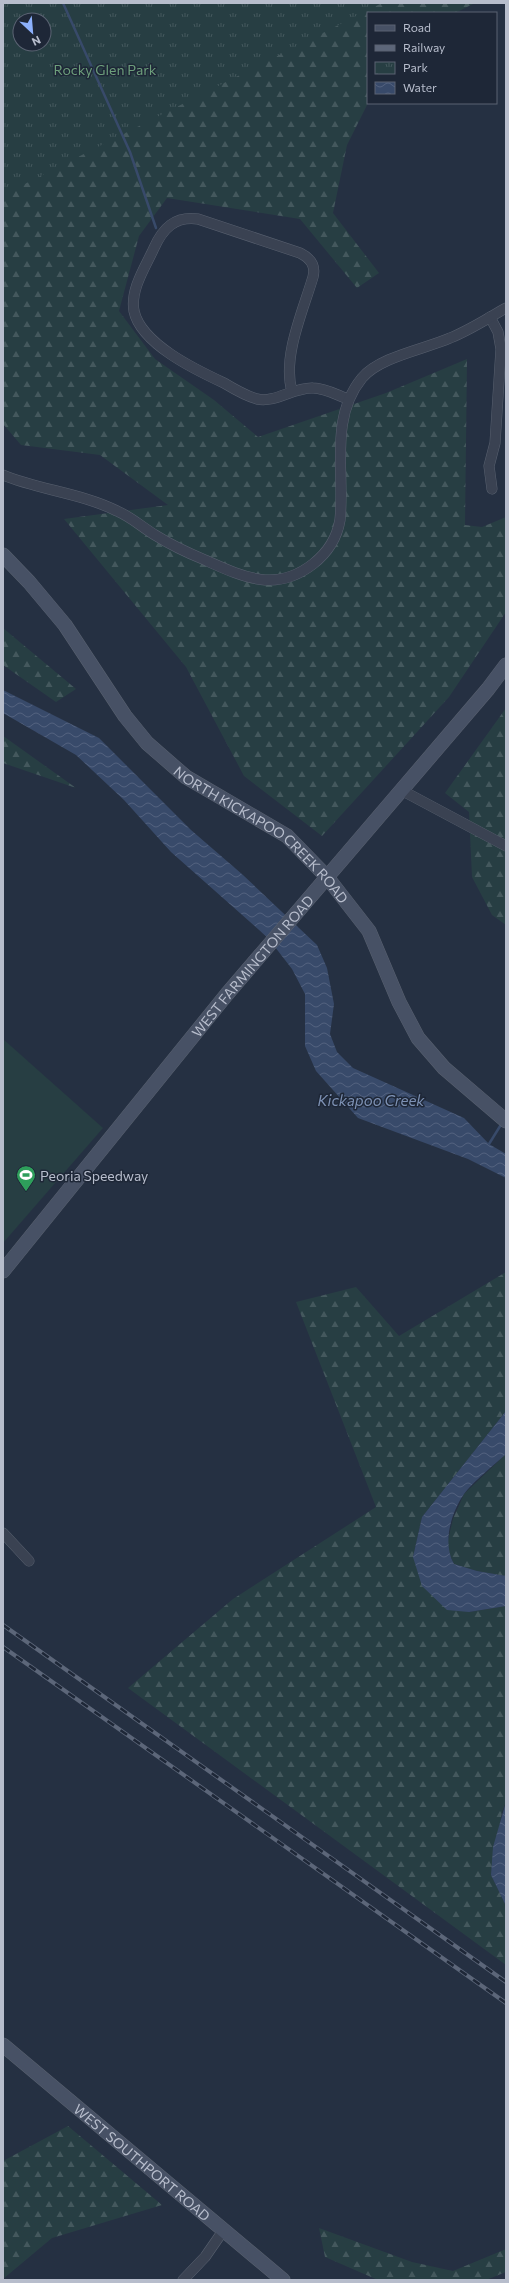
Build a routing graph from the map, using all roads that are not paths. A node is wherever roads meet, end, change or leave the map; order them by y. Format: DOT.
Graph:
graph roads {
  1 [pos="506,308"];
  2 [pos="490,317"];
  3 [pos="292,391"];
  4 [pos="348,399"];
  5 [pos="3,475"];
  6 [pos="492,489"];
  7 [pos="3,555"];
  8 [pos="506,665"];
  9 [pos="402,790"];
  10 [pos="506,846"];
  11 [pos="327,877"];
  12 [pos="506,1121"];
  13 [pos="3,1271"];
  14 [pos="3,1533"];
  15 [pos="29,1561"];
  16 [pos="3,2045"];
  17 [pos="223,2231"];
  18 [pos="183,2280"];
  19 [pos="282,2280"];
  1 -- 2 [label="street"];
  2 -- 4 [label="street"];
  2 -- 6 [label="street"];
  3 -- 3 [label="street"];
  3 -- 4 [label="street"];
  4 -- 5 [label="street"];
  7 -- 11 [label="main road, NORTH KICKAPOO CREEK ROAD"];
  8 -- 9 [label="main road, WEST FARMINGTON ROAD"];
  9 -- 10 [label="street"];
  9 -- 11 [label="main road, WEST FARMINGTON ROAD"];
  11 -- 12 [label="main road, NORTH KICKAPOO CREEK ROAD"];
  11 -- 13 [label="main road, WEST FARMINGTON ROAD"];
  14 -- 15 [label="street"];
  16 -- 17 [label="main road, WEST SOUTHPORT ROAD"];
  17 -- 18 [label="street"];
  17 -- 19 [label="main road, WEST SOUTHPORT ROAD"];
}
